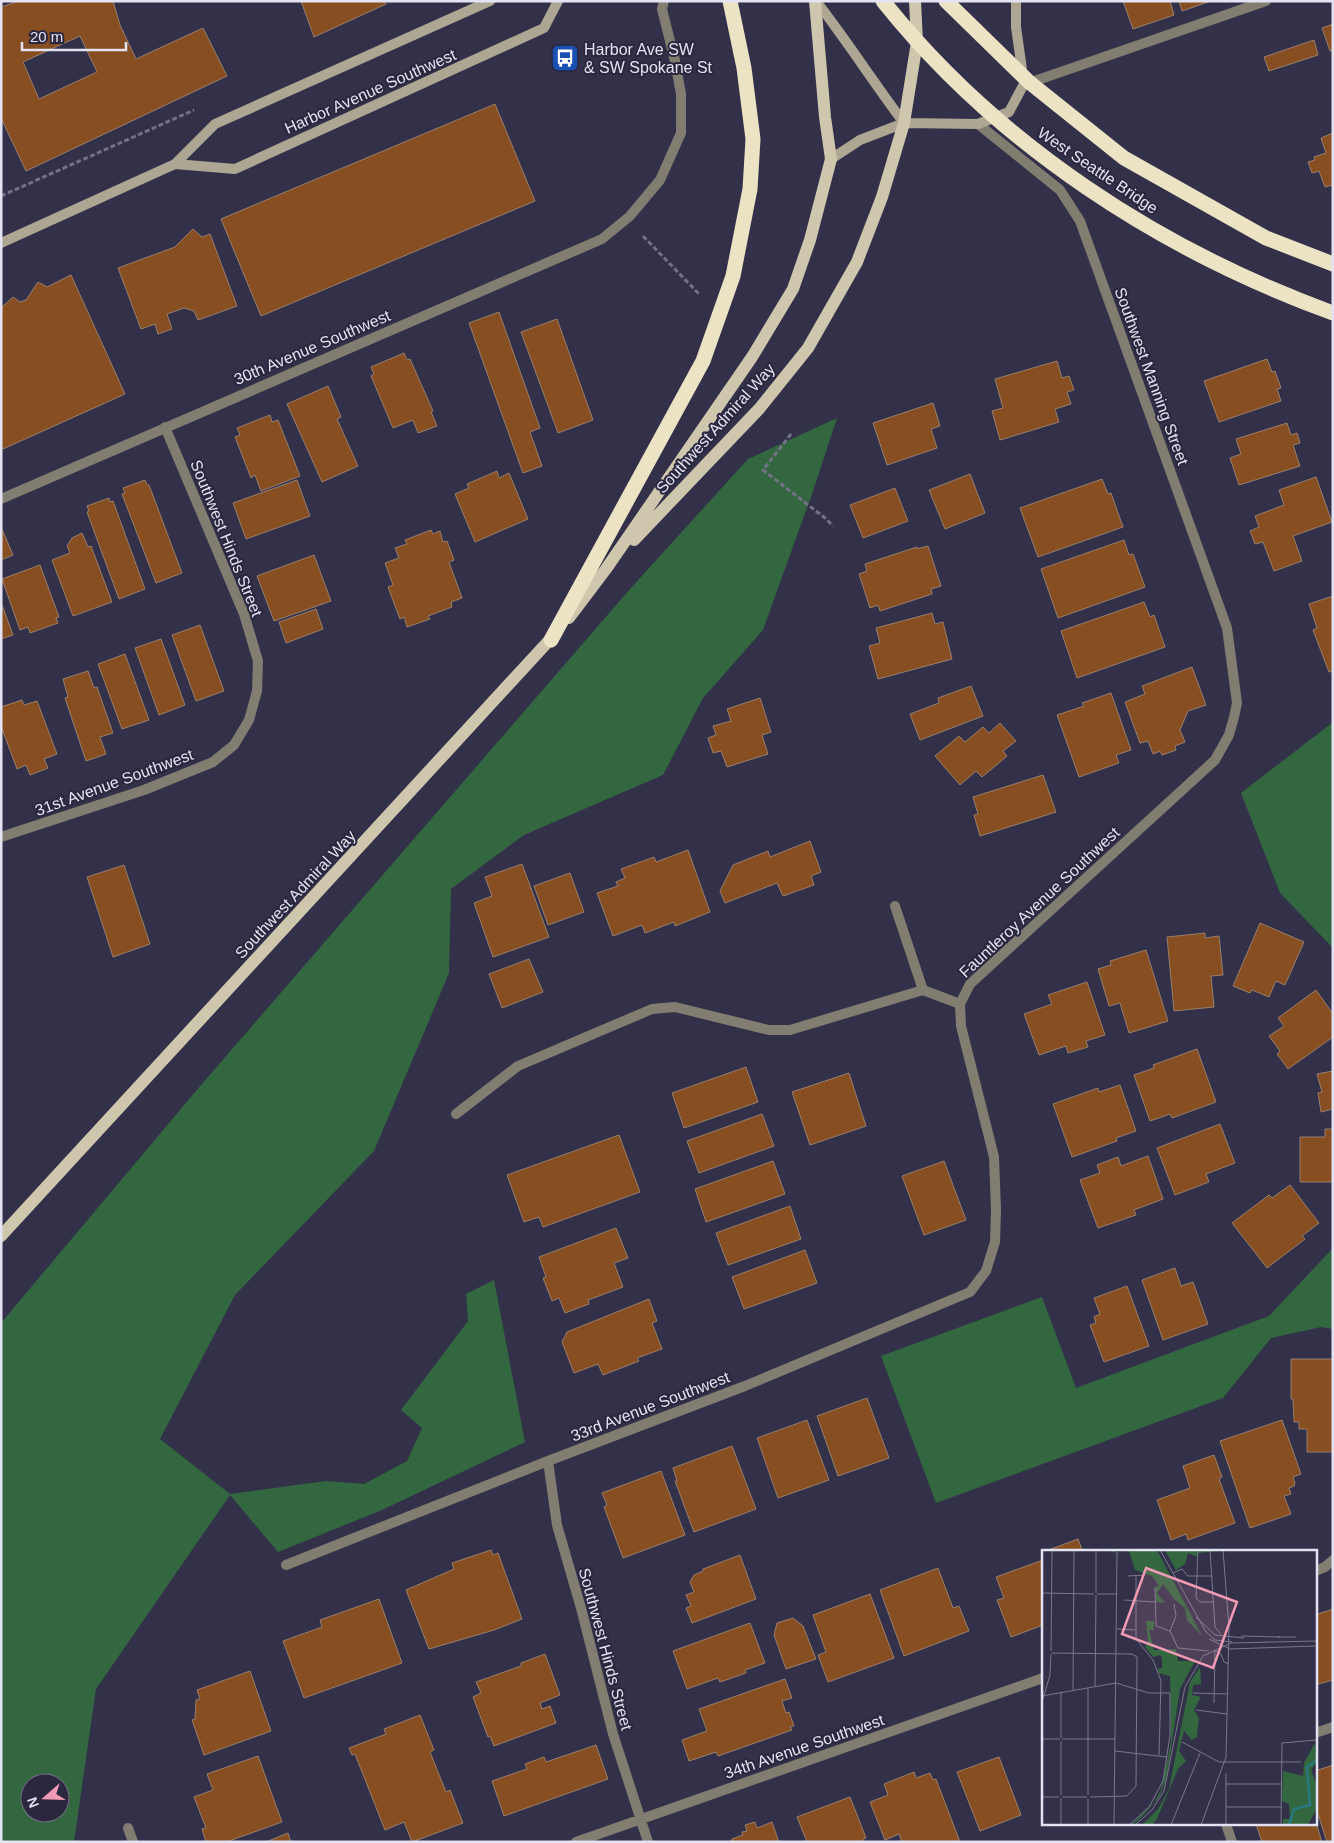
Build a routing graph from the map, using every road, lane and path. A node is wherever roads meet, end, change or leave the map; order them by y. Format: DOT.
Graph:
graph roads {
  1 [pos="490,1"];
  2 [pos="558,1"];
  3 [pos="664,1"];
  4 [pos="730,1"];
  5 [pos="816,1"];
  6 [pos="883,1"];
  7 [pos="915,1"];
  8 [pos="946,1"];
  9 [pos="1016,1"];
  10 [pos="1266,1"];
  11 [pos="1024,84"];
  12 [pos="904,123"];
  13 [pos="978,124"];
  14 [pos="832,159"];
  15 [pos="175,164"];
  16 [pos="643,236"];
  17 [pos="1,243"];
  18 [pos="1333,264"];
  19 [pos="704,299"];
  20 [pos="1333,313"];
  21 [pos="165,427"];
  22 [pos="791,434"];
  23 [pos="1,499"];
  24 [pos="833,526"];
  25 [pos="606,569"];
  26 [pos="551,640"];
  27 [pos="258,661"];
  28 [pos="1234,677"];
  29 [pos="1,837"];
  30 [pos="895,906"];
  31 [pos="923,990"];
  32 [pos="960,1004"];
  33 [pos="456,1114"];
  34 [pos="1,1236"];
  35 [pos="548,1461"];
  36 [pos="286,1565"];
  37 [pos="1042,1678"];
  38 [pos="1333,1727"];
  39 [pos="1316,1733"];
  40 [pos="640,1819"];
  41 [pos="1227,1826"];
  42 [pos="128,1828"];
  43 [pos="133,1842"];
  44 [pos="576,1842"];
  45 [pos="648,1842"];
  46 [pos="1232,1842"];
  1 -- 15 [label="main road, Harbor Avenue Southwest"];
  2 -- 15 [label="main road, Harbor Avenue Southwest"];
  3 -- 21 [label="street, 30th Avenue Southwest"];
  4 -- 26 [label="highway"];
  5 -- 12 [label="main road"];
  5 -- 14 [label="main road, Southwest Admiral Way"];
  6 -- 20 [label="highway, West Seattle Bridge, bridge"];
  7 -- 12 [label="main road, Southwest Admiral Way"];
  8 -- 18 [label="highway, West Seattle Bridge, bridge"];
  9 -- 11 [label="main road"];
  10 -- 11 [label="street"];
  11 -- 13 [label="main road"];
  12 -- 13 [label="main road"];
  12 -- 14 [label="main road"];
  12 -- 25 [label="main road, Southwest Admiral Way"];
  13 -- 28 [label="street, Southwest Manning Street"];
  14 -- 25 [label="main road, Southwest Admiral Way"];
  15 -- 17 [label="main road, Harbor Avenue Southwest"];
  16 -- 19 [label="path"];
  21 -- 23 [label="street, 30th Avenue Southwest"];
  21 -- 27 [label="street, Southwest Hinds Street"];
  22 -- 24 [label="path"];
  25 -- 26 [label="main road, Southwest Admiral Way"];
  26 -- 34 [label="main road, Southwest Admiral Way"];
  27 -- 29 [label="street, 31st Avenue Southwest"];
  28 -- 32 [label="street, Fauntleroy Avenue Southwest"];
  30 -- 31 [label="street"];
  31 -- 32 [label="street, Fauntleroy Avenue Southwest"];
  31 -- 33 [label="street"];
  32 -- 35 [label="street, 33rd Avenue Southwest"];
  35 -- 36 [label="street, 33rd Avenue Southwest"];
  35 -- 40 [label="street, Southwest Hinds Street"];
  37 -- 40 [label="street, 34th Avenue Southwest"];
  38 -- 39 [label="street"];
  40 -- 44 [label="street, 34th Avenue Southwest"];
  40 -- 45 [label="street, Southwest Hinds Street"];
  41 -- 46 [label="street"];
  42 -- 43 [label="street"];
}
